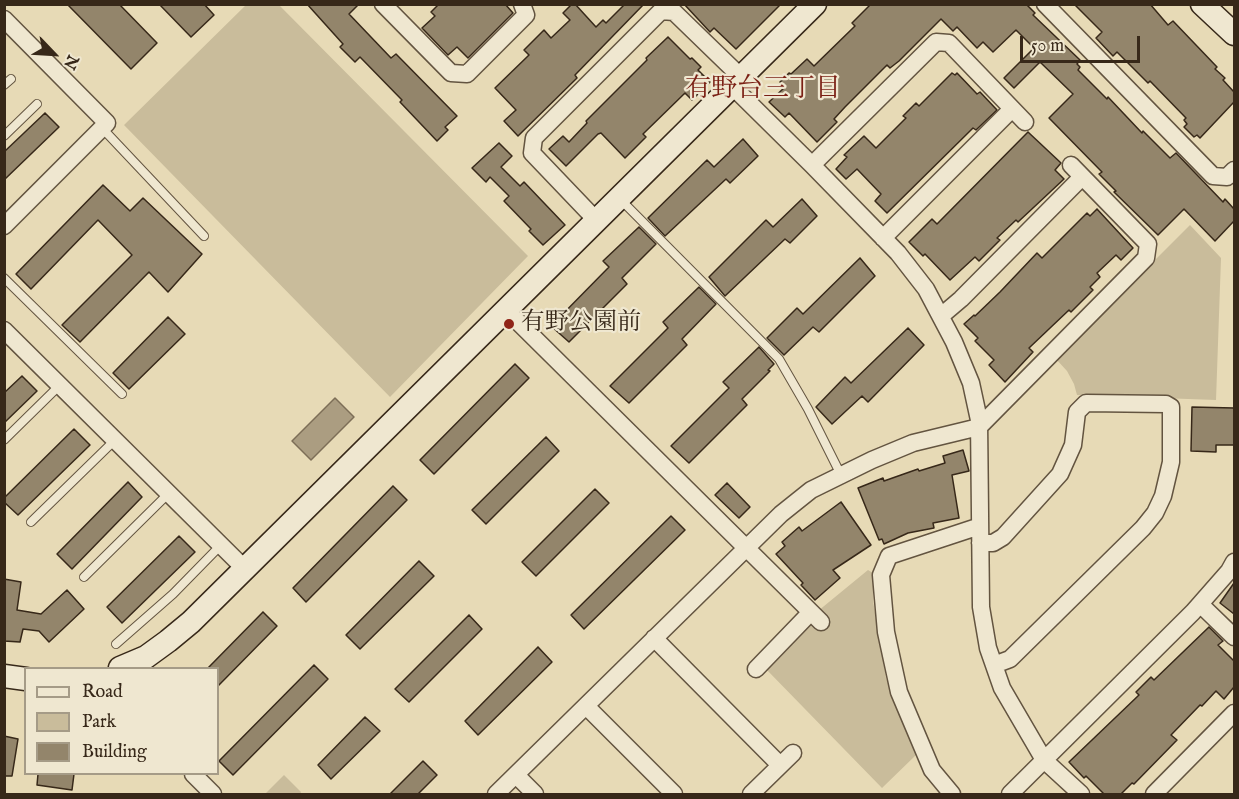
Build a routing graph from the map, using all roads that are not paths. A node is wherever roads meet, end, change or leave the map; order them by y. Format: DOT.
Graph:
graph roads {
  1 [pos="383,4"];
  2 [pos="522,4"];
  3 [pos="1044,4"];
  4 [pos="1202,4"];
  5 [pos="814,5"];
  6 [pos="4,19"];
  7 [pos="1234,34"];
  8 [pos="736,82"];
  9 [pos="37,104"];
  10 [pos="1012,109"];
  11 [pos="1025,122"];
  12 [pos="102,128"];
  13 [pos="4,136"];
  14 [pos="812,165"];
  15 [pos="1234,170"];
  16 [pos="619,198"];
  17 [pos="596,220"];
  18 [pos="4,226"];
  19 [pos="204,236"];
  20 [pos="883,238"];
  21 [pos="4,278"];
  22 [pos="505,309"];
  23 [pos="940,316"];
  24 [pos="5,332"];
  25 [pos="60,385"];
  26 [pos="122,394"];
  27 [pos="979,427"];
  28 [pos="4,440"];
  29 [pos="115,440"];
  30 [pos="841,475"];
  31 [pos="169,493"];
  32 [pos="30,522"];
  33 [pos="980,526"];
  34 [pos="980,543"];
  35 [pos="221,545"];
  36 [pos="746,548"];
  37 [pos="1234,562"];
  38 [pos="245,569"];
  39 [pos="84,577"];
  40 [pos="1200,604"];
  41 [pos="1234,637"];
  42 [pos="654,638"];
  43 [pos="116,644"];
  44 [pos="994,665"];
  45 [pos="124,667"];
  46 [pos="756,669"];
  47 [pos="4,676"];
  48 [pos="24,679"];
  49 [pos="586,706"];
  50 [pos="1234,713"];
  51 [pos="794,753"];
  52 [pos="1044,760"];
  53 [pos="780,765"];
  54 [pos="194,775"];
  55 [pos="516,775"];
  56 [pos="213,795"];
  57 [pos="496,795"];
  58 [pos="535,795"];
  59 [pos="674,795"];
  60 [pos="751,795"];
  61 [pos="952,795"];
  62 [pos="1010,795"];
  63 [pos="1081,795"];
  64 [pos="1154,795"];
  1 -- 2 [label="street"];
  3 -- 15 [label="street"];
  4 -- 7 [label="street"];
  5 -- 8 [label="street"];
  6 -- 12 [label="street"];
  8 -- 14 [label="street"];
  8 -- 16 [label="street"];
  8 -- 17 [label="street"];
  9 -- 13 [label="lane"];
  10 -- 11 [label="street"];
  10 -- 14 [label="street"];
  10 -- 20 [label="street"];
  12 -- 18 [label="street"];
  12 -- 19 [label="lane"];
  14 -- 20 [label="street"];
  16 -- 17 [label="street"];
  16 -- 30 [label="lane"];
  17 -- 22 [label="street"];
  20 -- 23 [label="street"];
  21 -- 26 [label="lane"];
  22 -- 36 [label="street"];
  22 -- 38 [label="street"];
  23 -- 27 [label="street"];
  23 -- 27 [label="street"];
  24 -- 25 [label="street"];
  25 -- 28 [label="lane"];
  25 -- 29 [label="street"];
  27 -- 30 [label="street"];
  27 -- 33 [label="street"];
  29 -- 31 [label="street"];
  29 -- 32 [label="lane"];
  30 -- 36 [label="street"];
  31 -- 35 [label="street"];
  31 -- 39 [label="lane"];
  33 -- 34 [label="street"];
  33 -- 61 [label="street"];
  34 -- 44 [label="street"];
  34 -- 44 [label="street"];
  35 -- 38 [label="street"];
  35 -- 43 [label="lane"];
  36 -- 42 [label="street"];
  36 -- 46 [label="street"];
  37 -- 40 [label="street"];
  38 -- 45 [label="street"];
  40 -- 41 [label="street"];
  40 -- 52 [label="street"];
  42 -- 49 [label="street"];
  42 -- 53 [label="street"];
  44 -- 52 [label="street"];
  47 -- 48 [label="street"];
  49 -- 55 [label="street"];
  49 -- 59 [label="street"];
  50 -- 64 [label="street"];
  51 -- 53 [label="street"];
  52 -- 62 [label="street"];
  52 -- 63 [label="street"];
  53 -- 60 [label="street"];
  54 -- 56 [label="street"];
  55 -- 57 [label="street"];
  55 -- 58 [label="street"];
}
